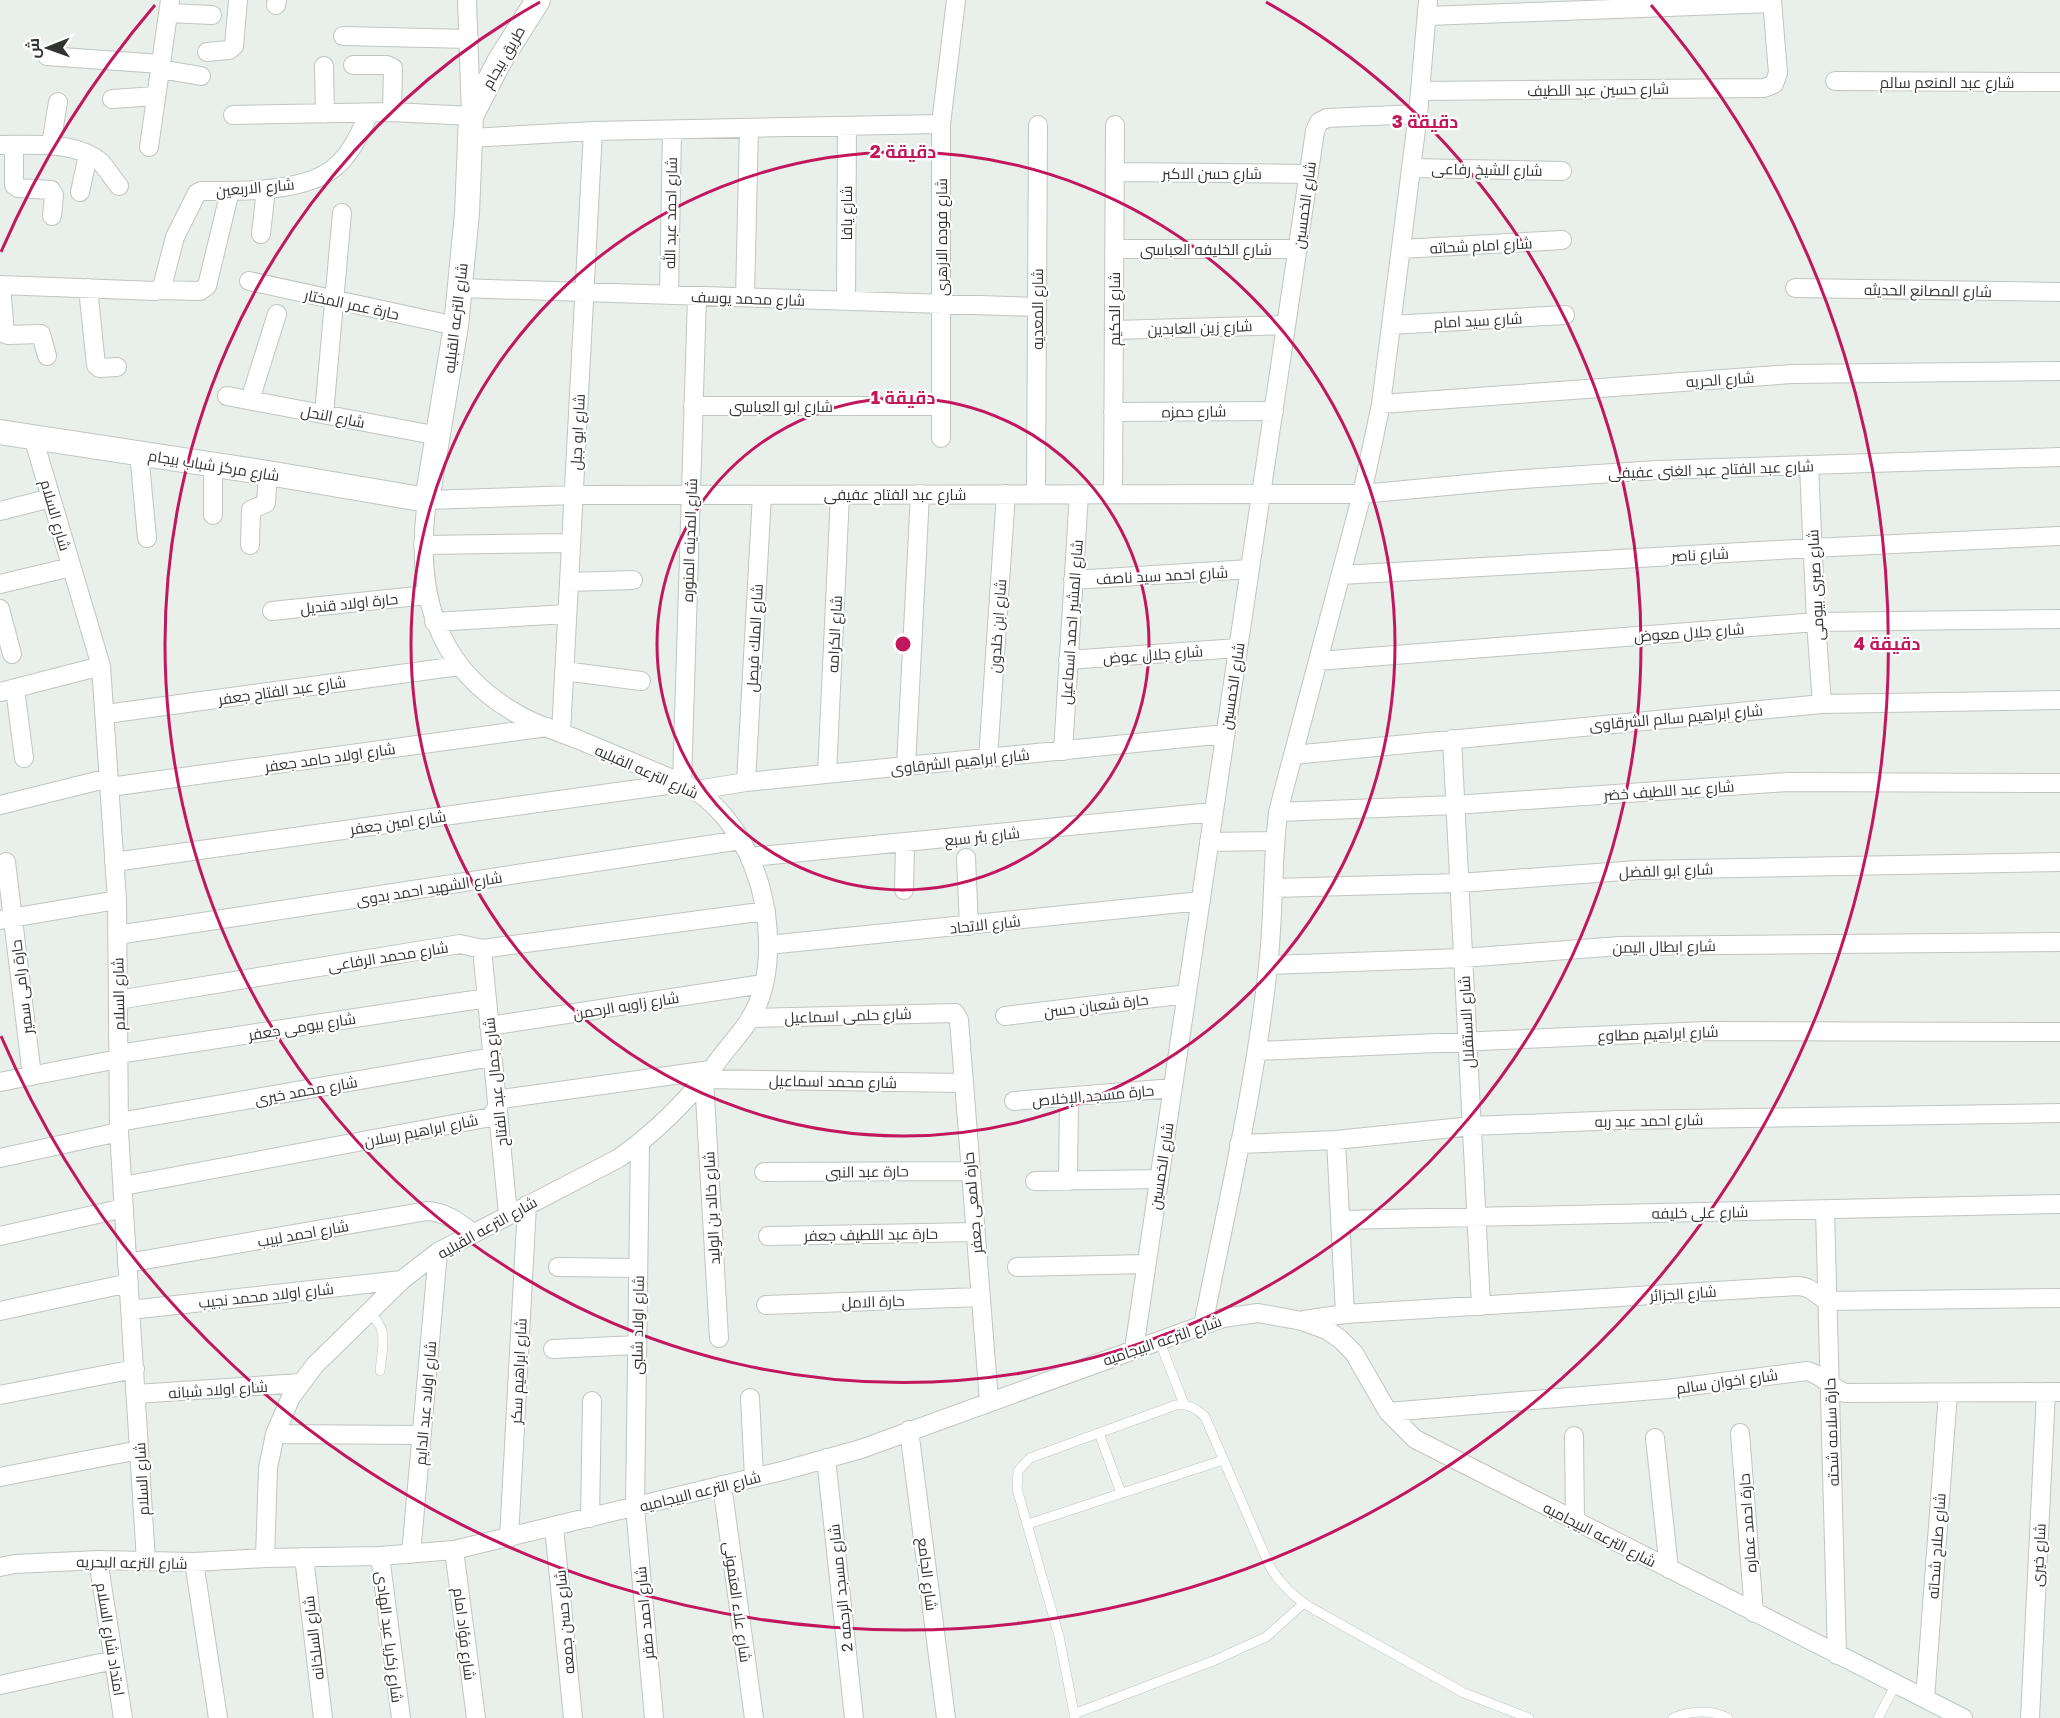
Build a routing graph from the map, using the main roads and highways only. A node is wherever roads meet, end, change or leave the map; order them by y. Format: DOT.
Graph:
graph roads {
  1 [pos="538,0"];
  2 [pos="471,127"];
  3 [pos="0,432"];
  4 [pos="427,500"];
  1 -- 2 [label="main road, طريق بيجام"];
  2 -- 4 [label="main road, شارع الترعه القبليه"];
  3 -- 4 [label="main road, شارع مركز شباب بيجام"];
}
